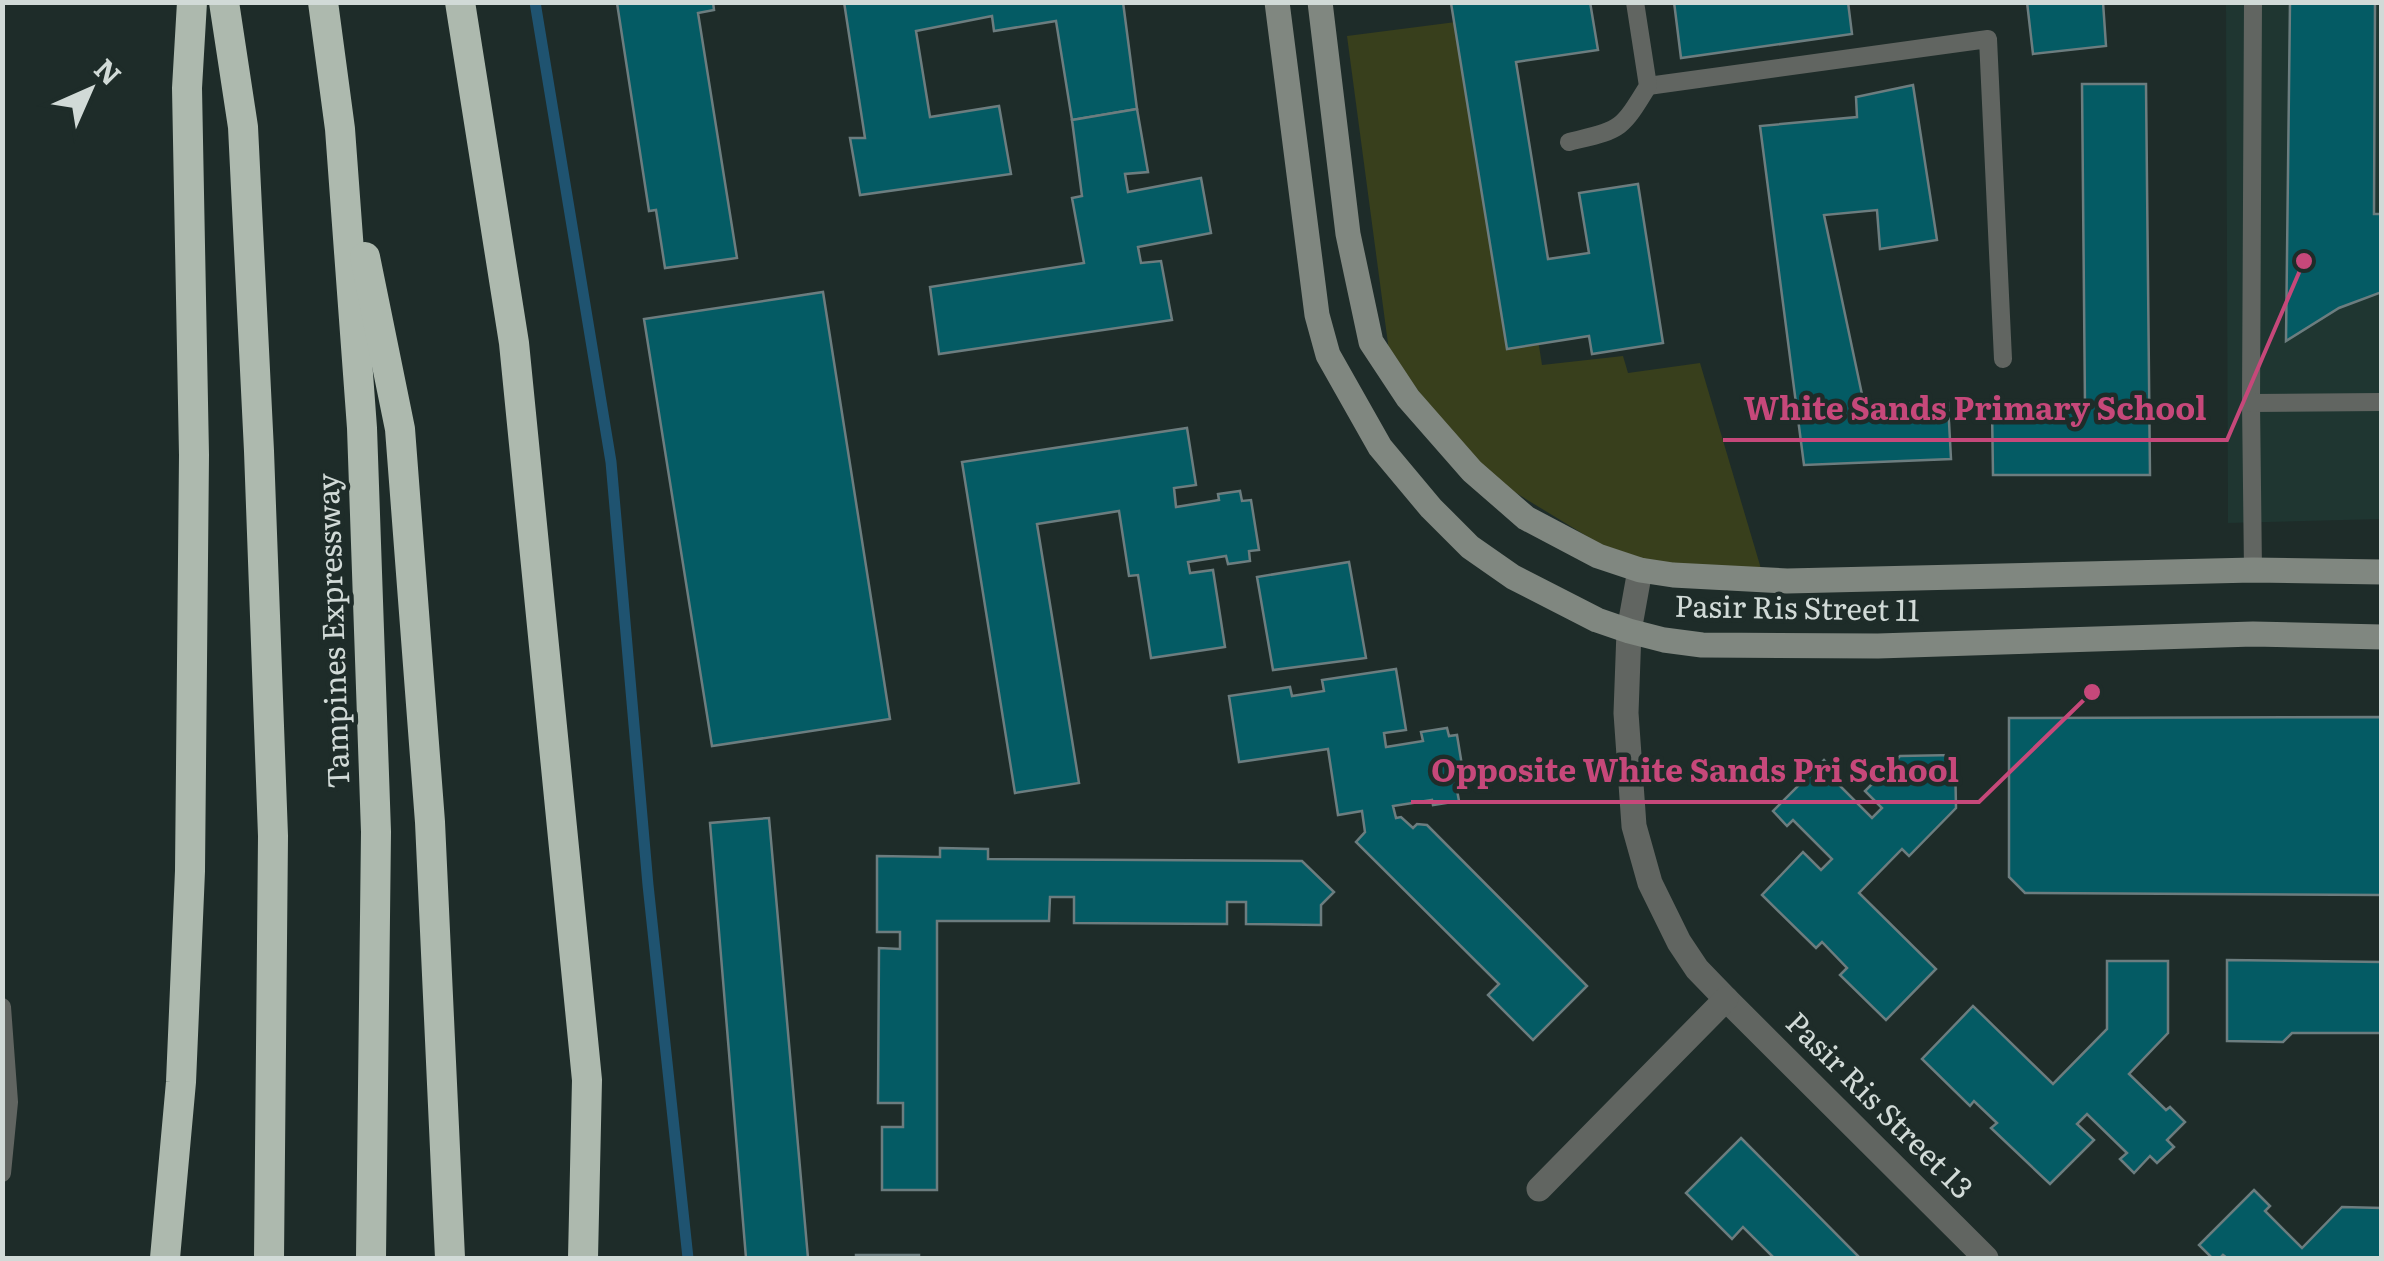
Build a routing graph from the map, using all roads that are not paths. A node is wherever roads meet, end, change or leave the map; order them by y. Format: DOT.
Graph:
graph roads {
  1 [pos="192,2"];
  2 [pos="224,2"];
  3 [pos="323,2"];
  4 [pos="460,2"];
  5 [pos="1277,2"];
  6 [pos="1320,2"];
  7 [pos="1635,2"];
  8 [pos="2253,2"];
  9 [pos="1648,86"];
  10 [pos="340,129"];
  11 [pos="1569,142"];
  12 [pos="2003,360"];
  13 [pos="2251,402"];
  14 [pos="2382,402"];
  15 [pos="1640,570"];
  16 [pos="2254,570"];
  17 [pos="2382,572"];
  18 [pos="1629,631"];
  19 [pos="2382,637"];
  20 [pos="1726,999"];
  21 [pos="2,1007"];
  22 [pos="2,1173"];
  23 [pos="1539,1189"];
  24 [pos="165,1258"];
  25 [pos="269,1258"];
  26 [pos="371,1258"];
  27 [pos="450,1258"];
  28 [pos="583,1258"];
  29 [pos="1986,1258"];
  1 -- 24 [label="highway"];
  2 -- 25 [label="highway"];
  3 -- 10 [label="highway, Tampines Expressway"];
  4 -- 28 [label="highway"];
  5 -- 18 [label="street, Pasir Ris Street 11"];
  6 -- 15 [label="street, Pasir Ris Street 11"];
  7 -- 9 [label="lane"];
  8 -- 13 [label="lane"];
  9 -- 11 [label="lane"];
  9 -- 12 [label="lane"];
  10 -- 26 [label="highway, Tampines Expressway"];
  10 -- 27 [label="highway"];
  13 -- 14 [label="lane"];
  13 -- 16 [label="lane"];
  15 -- 16 [label="street, Pasir Ris Street 11"];
  15 -- 18 [label="street, Pasir Ris Street 13"];
  16 -- 17 [label="street, Pasir Ris Street 11"];
  18 -- 19 [label="street, Pasir Ris Street 11"];
  18 -- 20 [label="street, Pasir Ris Street 13"];
  20 -- 23 [label="street"];
  20 -- 29 [label="street, Pasir Ris Street 13"];
  21 -- 22 [label="lane"];
}
